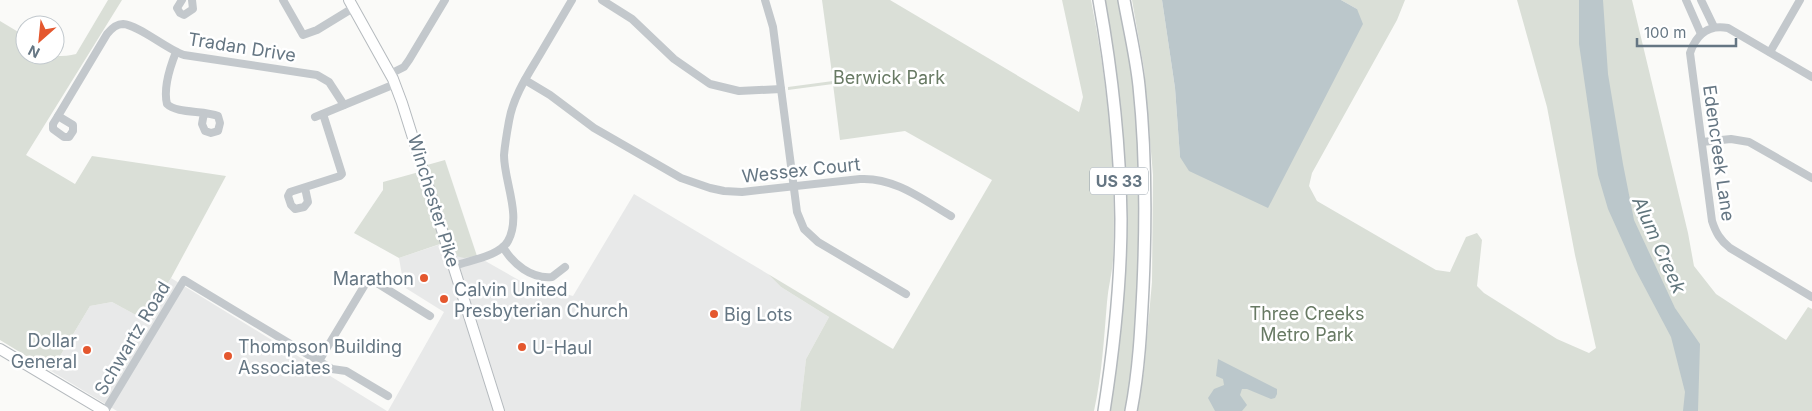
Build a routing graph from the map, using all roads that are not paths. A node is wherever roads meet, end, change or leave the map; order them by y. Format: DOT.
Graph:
graph roads {
  1 [pos="182,0"];
  2 [pos="192,0"];
  3 [pos="282,0"];
  4 [pos="445,0"];
  5 [pos="572,0"];
  6 [pos="602,0"];
  7 [pos="765,0"];
  8 [pos="1099,0"];
  9 [pos="1124,0"];
  10 [pos="1686,0"];
  11 [pos="1701,0"];
  12 [pos="1800,0"];
  13 [pos="351,4"];
  14 [pos="1708,30"];
  15 [pos="176,52"];
  16 [pos="1770,52"];
  17 [pos="390,74"];
  18 [pos="1812,77"];
  19 [pos="525,80"];
  20 [pos="395,84"];
  21 [pos="781,89"];
  22 [pos="344,105"];
  23 [pos="204,113"];
  24 [pos="324,114"];
  25 [pos="58,116"];
  26 [pos="315,117"];
  27 [pos="1702,142"];
  28 [pos="1812,178"];
  29 [pos="793,187"];
  30 [pos="305,188"];
  31 [pos="951,216"];
  32 [pos="504,247"];
  33 [pos="454,266"];
  34 [pos="565,267"];
  35 [pos="906,294"];
  36 [pos="1812,297"];
  37 [pos="430,316"];
  38 [pos="0,349"];
  39 [pos="319,361"];
  40 [pos="388,396"];
  41 [pos="104,411"];
  42 [pos="499,411"];
  43 [pos="1104,411"];
  44 [pos="1131,411"];
  1 -- 2 [label="street"];
  3 -- 13 [label="street"];
  4 -- 17 [label="street"];
  5 -- 19 [label="street"];
  6 -- 21 [label="street"];
  7 -- 21 [label="street"];
  8 -- 43 [label="highway, US 33"];
  9 -- 44 [label="highway, US 33"];
  10 -- 14 [label="street"];
  11 -- 14 [label="street"];
  12 -- 16 [label="street"];
  13 -- 17 [label="main road, Winchester Pike"];
  14 -- 16 [label="street"];
  14 -- 27 [label="street, Edencreek Lane"];
  15 -- 22 [label="street, Tradan Drive"];
  15 -- 23 [label="street"];
  15 -- 25 [label="street, Tradan Drive"];
  16 -- 18 [label="street"];
  17 -- 20 [label="main road, Winchester Pike"];
  19 -- 29 [label="street, Wessex Court"];
  19 -- 32 [label="street"];
  20 -- 22 [label="street"];
  20 -- 33 [label="main road, Winchester Pike"];
  21 -- 29 [label="street"];
  22 -- 24 [label="street"];
  24 -- 26 [label="street"];
  24 -- 30 [label="street"];
  27 -- 28 [label="street"];
  27 -- 36 [label="street, Edencreek Lane"];
  29 -- 31 [label="street, Wessex Court"];
  29 -- 35 [label="street"];
  32 -- 33 [label="street"];
  32 -- 34 [label="street"];
  33 -- 42 [label="main road, Winchester Pike"];
  37 -- 39 [label="street"];
  38 -- 41 [label="main road"];
  39 -- 40 [label="street"];
  39 -- 41 [label="street, Schwartz Road"];
}
